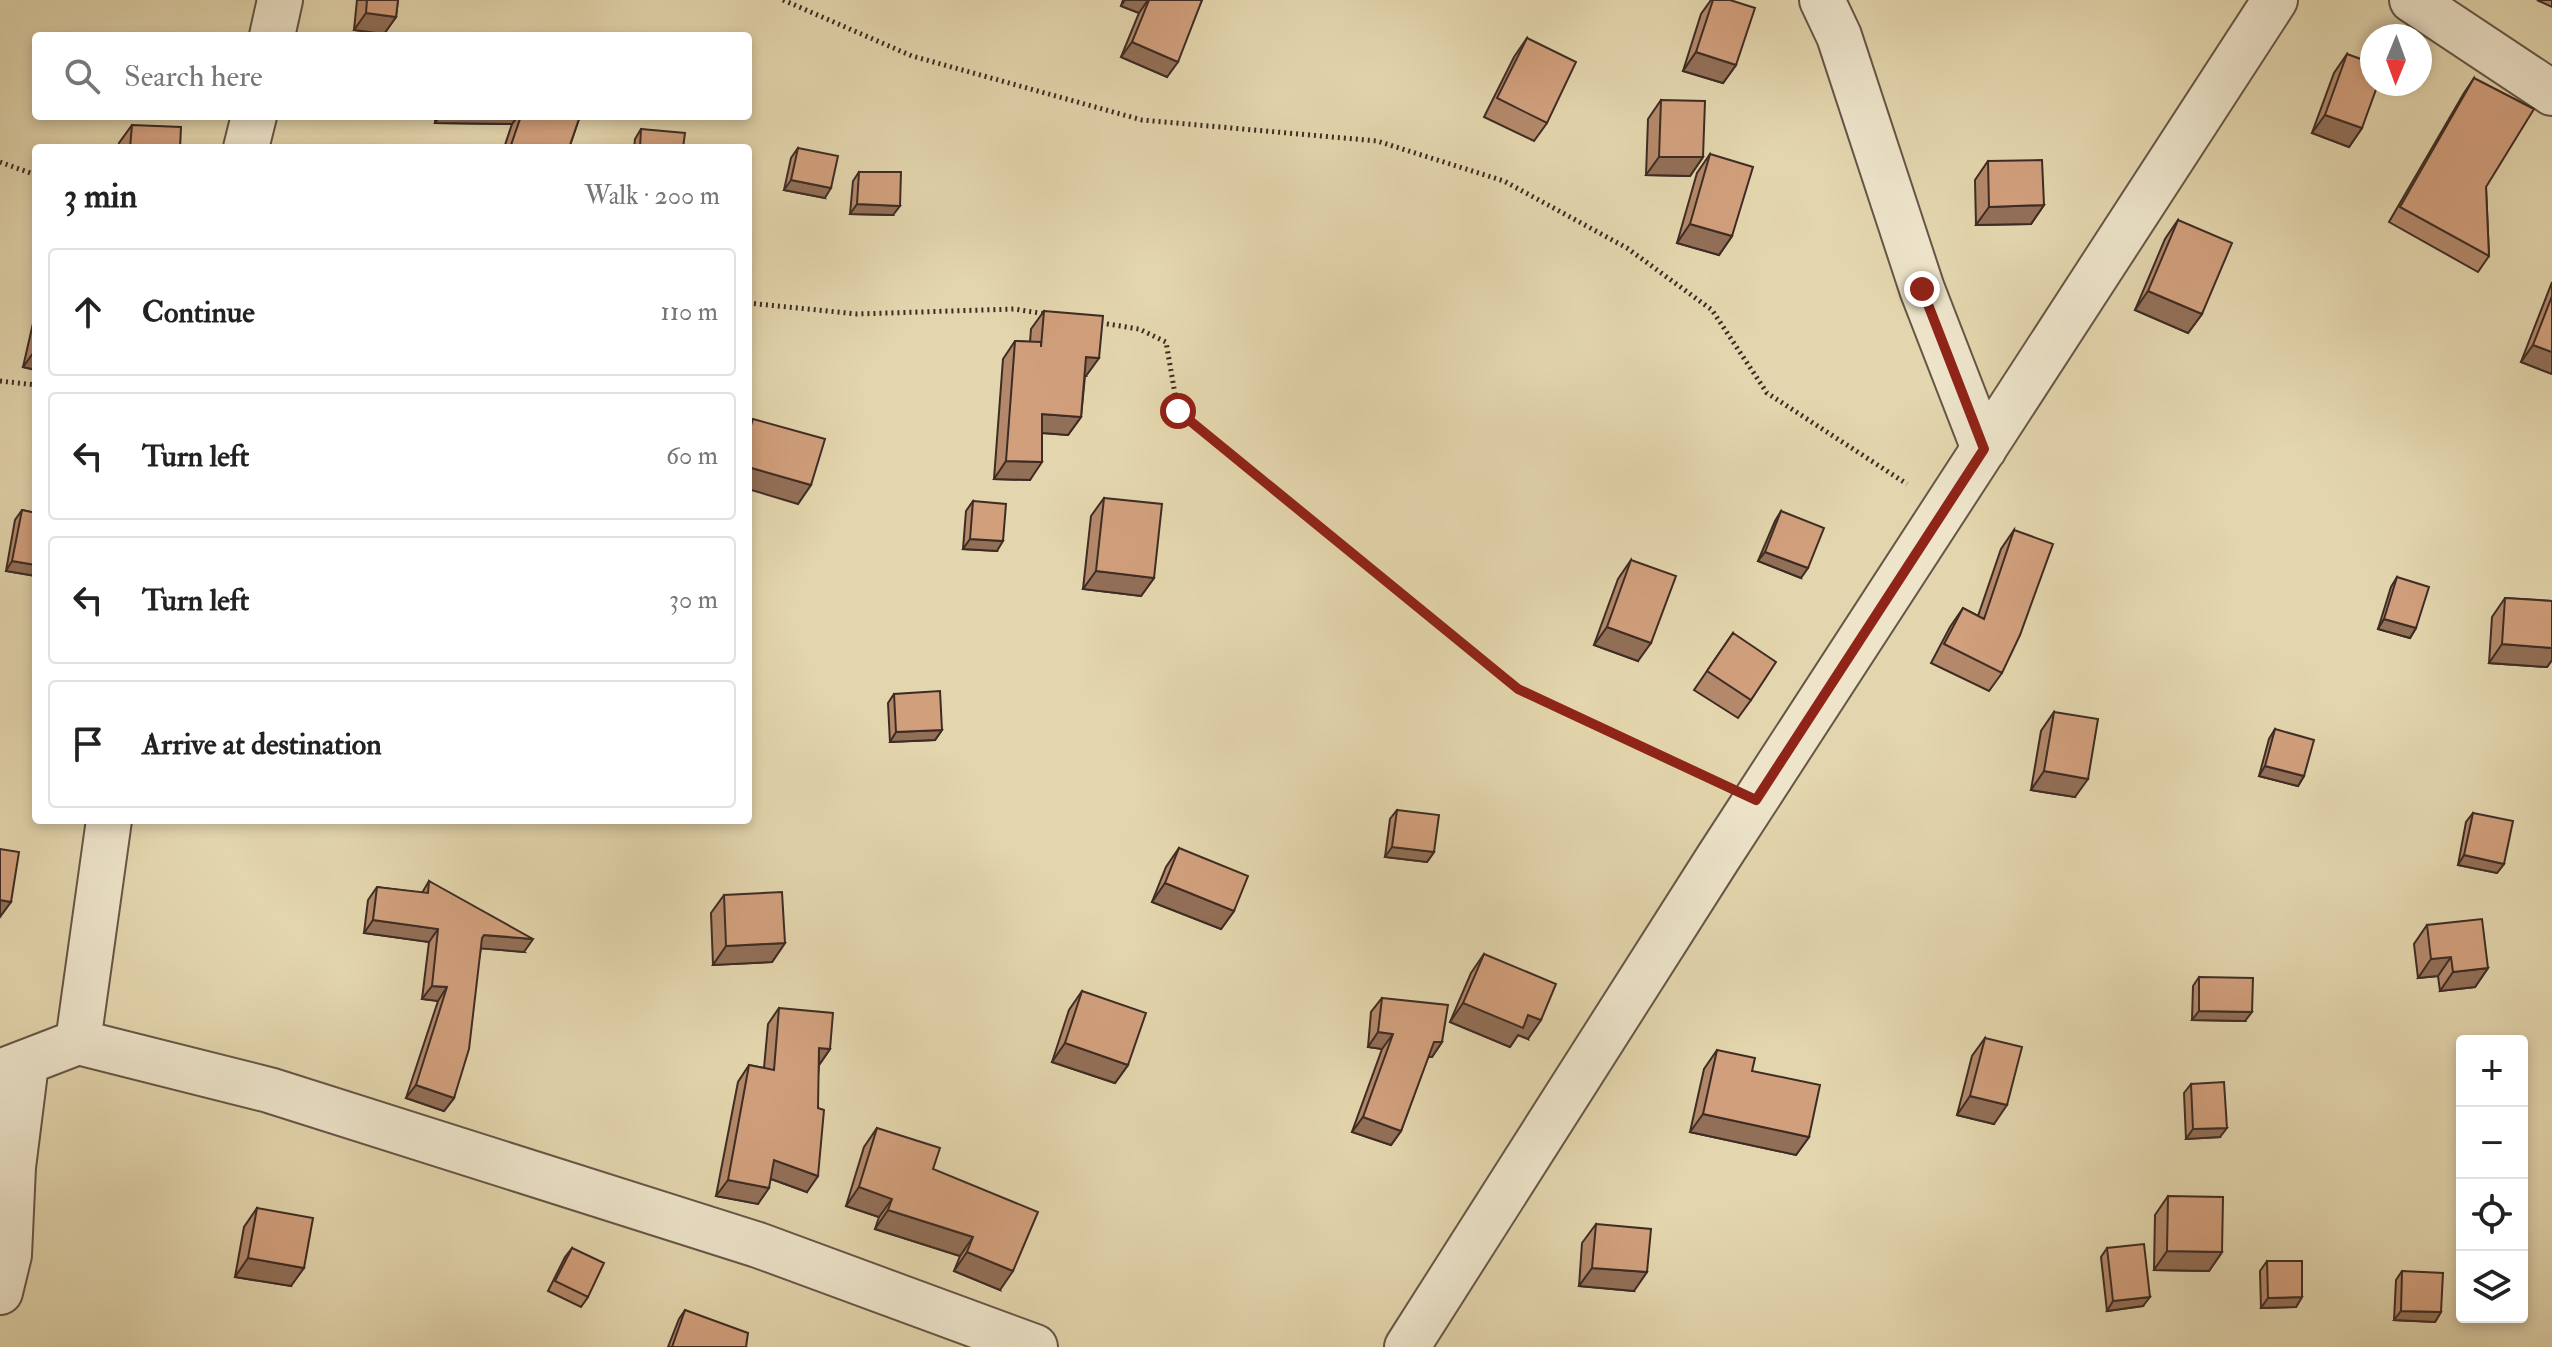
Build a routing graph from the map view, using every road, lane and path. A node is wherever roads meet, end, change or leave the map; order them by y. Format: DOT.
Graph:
graph roads {
  1 [pos="280,0"];
  2 [pos="783,0"];
  3 [pos="1822,0"];
  4 [pos="2275,0"];
  5 [pos="2412,0"];
  6 [pos="273,32"];
  7 [pos="2552,93"];
  8 [pos="253,120"];
  9 [pos="247,144"];
  10 [pos="0,162"];
  11 [pos="32,174"];
  12 [pos="752,303"];
  13 [pos="1061,317"];
  14 [pos="1092,321"];
  15 [pos="0,381"];
  16 [pos="32,385"];
  17 [pos="1984,449"];
  18 [pos="1945,509"];
  19 [pos="1756,800"];
  20 [pos="108,824"];
  21 [pos="78,1042"];
  22 [pos="13,1068"];
  23 [pos="0,1292"];
  24 [pos="1035,1347"];
  25 [pos="1407,1347"];
  1 -- 6 [label="street"];
  2 -- 18 [label="path"];
  3 -- 17 [label="street"];
  4 -- 17 [label="street"];
  5 -- 7 [label="street"];
  8 -- 9 [label="street"];
  10 -- 11 [label="path"];
  12 -- 13 [label="path"];
  14 -- 19 [label="path"];
  15 -- 16 [label="path"];
  17 -- 18 [label="street"];
  18 -- 19 [label="street"];
  19 -- 25 [label="street"];
  20 -- 21 [label="street"];
  21 -- 22 [label="street"];
  21 -- 24 [label="street"];
  22 -- 23 [label="street"];
}
